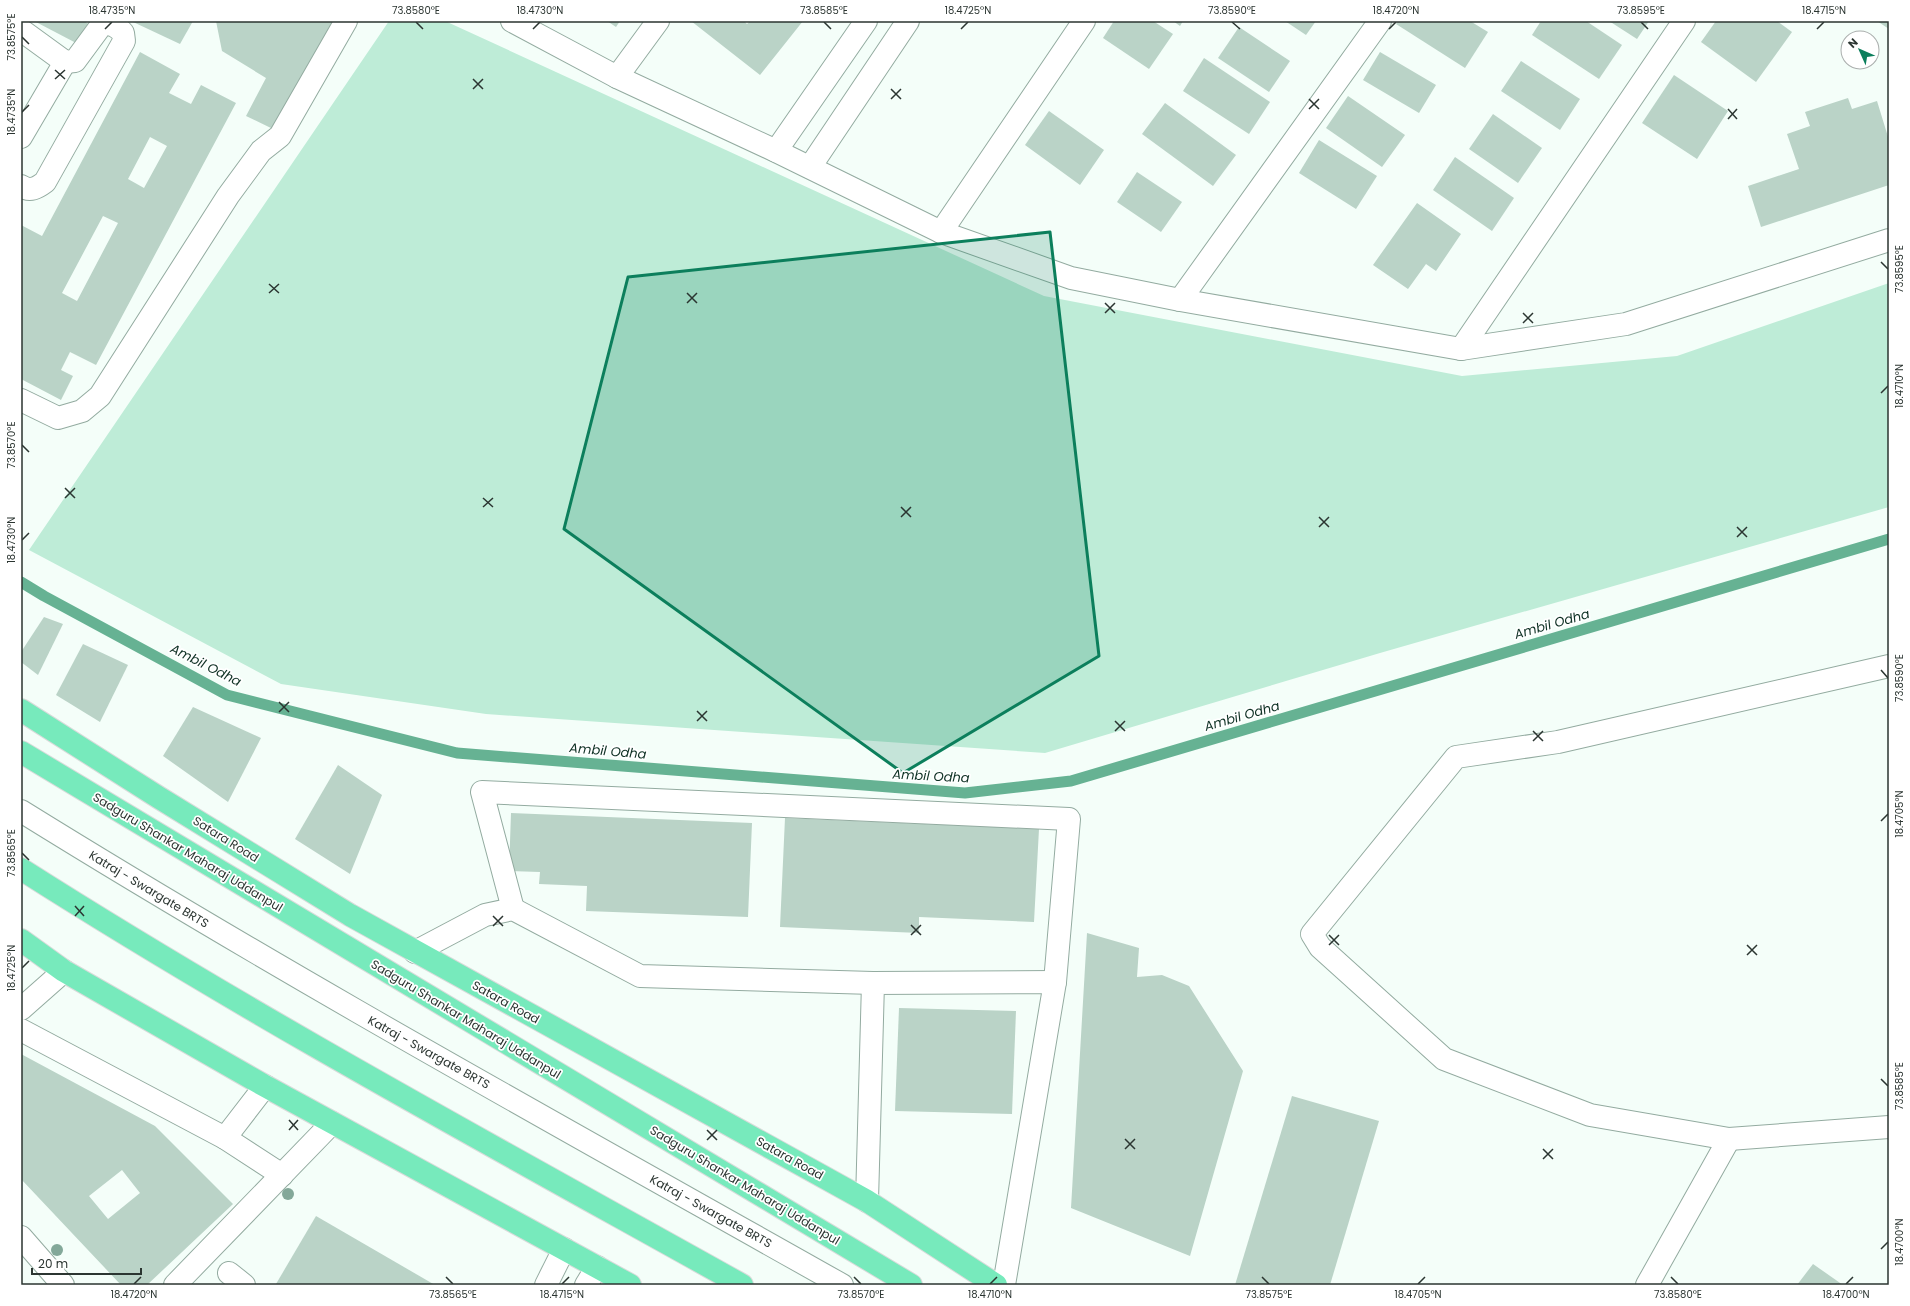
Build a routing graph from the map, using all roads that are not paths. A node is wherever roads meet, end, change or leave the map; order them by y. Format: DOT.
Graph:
graph roads {
  1 [pos="346,21"];
  2 [pos="512,21"];
  3 [pos="658,21"];
  4 [pos="866,21"];
  5 [pos="908,21"];
  6 [pos="1084,21"];
  7 [pos="1380,21"];
  8 [pos="1684,21"];
  9 [pos="21,30"];
  10 [pos="65,62"];
  11 [pos="617,77"];
  12 [pos="21,137"];
  13 [pos="776,151"];
  14 [pos="810,167"];
  15 [pos="21,186"];
  16 [pos="941,232"];
  17 [pos="1889,240"];
  18 [pos="1180,300"];
  19 [pos="1461,349"];
  20 [pos="21,400"];
  21 [pos="1889,666"];
  22 [pos="21,710"];
  23 [pos="21,752"];
  24 [pos="21,812"];
  25 [pos="21,869"];
  26 [pos="513,909"];
  27 [pos="21,940"];
  28 [pos="415,952"];
  29 [pos="64,971"];
  30 [pos="1054,982"];
  31 [pos="873,983"];
  32 [pos="21,1009"];
  33 [pos="21,1030"];
  34 [pos="265,1086"];
  35 [pos="332,1123"];
  36 [pos="1889,1127"];
  37 [pos="225,1138"];
  38 [pos="1729,1139"];
  39 [pos="282,1175"];
  40 [pos="867,1201"];
  41 [pos="21,1237"];
  42 [pos="564,1249"];
  43 [pos="591,1276"];
  44 [pos="63,1285"];
  45 [pos="175,1285"];
  46 [pos="546,1285"];
  47 [pos="630,1285"];
  48 [pos="742,1285"];
  49 [pos="842,1285"];
  50 [pos="912,1285"];
  51 [pos="996,1285"];
  52 [pos="1004,1285"];
  53 [pos="1647,1285"];
  1 -- 20 [label="street"];
  2 -- 11 [label="street"];
  3 -- 11 [label="street"];
  4 -- 13 [label="street"];
  5 -- 14 [label="street"];
  6 -- 16 [label="street"];
  7 -- 18 [label="street"];
  8 -- 19 [label="street"];
  9 -- 10 [label="street"];
  10 -- 12 [label="street"];
  10 -- 15 [label="street"];
  11 -- 13 [label="street"];
  13 -- 14 [label="street"];
  14 -- 16 [label="street"];
  16 -- 18 [label="street"];
  17 -- 19 [label="street"];
  18 -- 19 [label="street"];
  21 -- 38 [label="street"];
  22 -- 28 [label="highway, Satara Road"];
  23 -- 50 [label="highway, Sadguru Shankar Maharaj Uddanpul"];
  24 -- 49 [label="street, Katraj - Swargate BRTS"];
  25 -- 48 [label="highway"];
  26 -- 28 [label="street"];
  26 -- 30 [label="street"];
  26 -- 31 [label="street"];
  27 -- 29 [label="highway"];
  28 -- 40 [label="highway, Satara Road"];
  29 -- 32 [label="street"];
  29 -- 34 [label="highway"];
  30 -- 31 [label="street"];
  30 -- 52 [label="street"];
  31 -- 40 [label="street"];
  33 -- 37 [label="street"];
  34 -- 35 [label="highway"];
  34 -- 37 [label="street"];
  35 -- 39 [label="street"];
  35 -- 42 [label="highway"];
  36 -- 38 [label="street"];
  37 -- 39 [label="street"];
  38 -- 53 [label="street"];
  39 -- 45 [label="street"];
  40 -- 51 [label="highway, Satara Road"];
  41 -- 44 [label="street"];
  42 -- 43 [label="highway"];
  42 -- 46 [label="street"];
  43 -- 47 [label="highway"];
}
